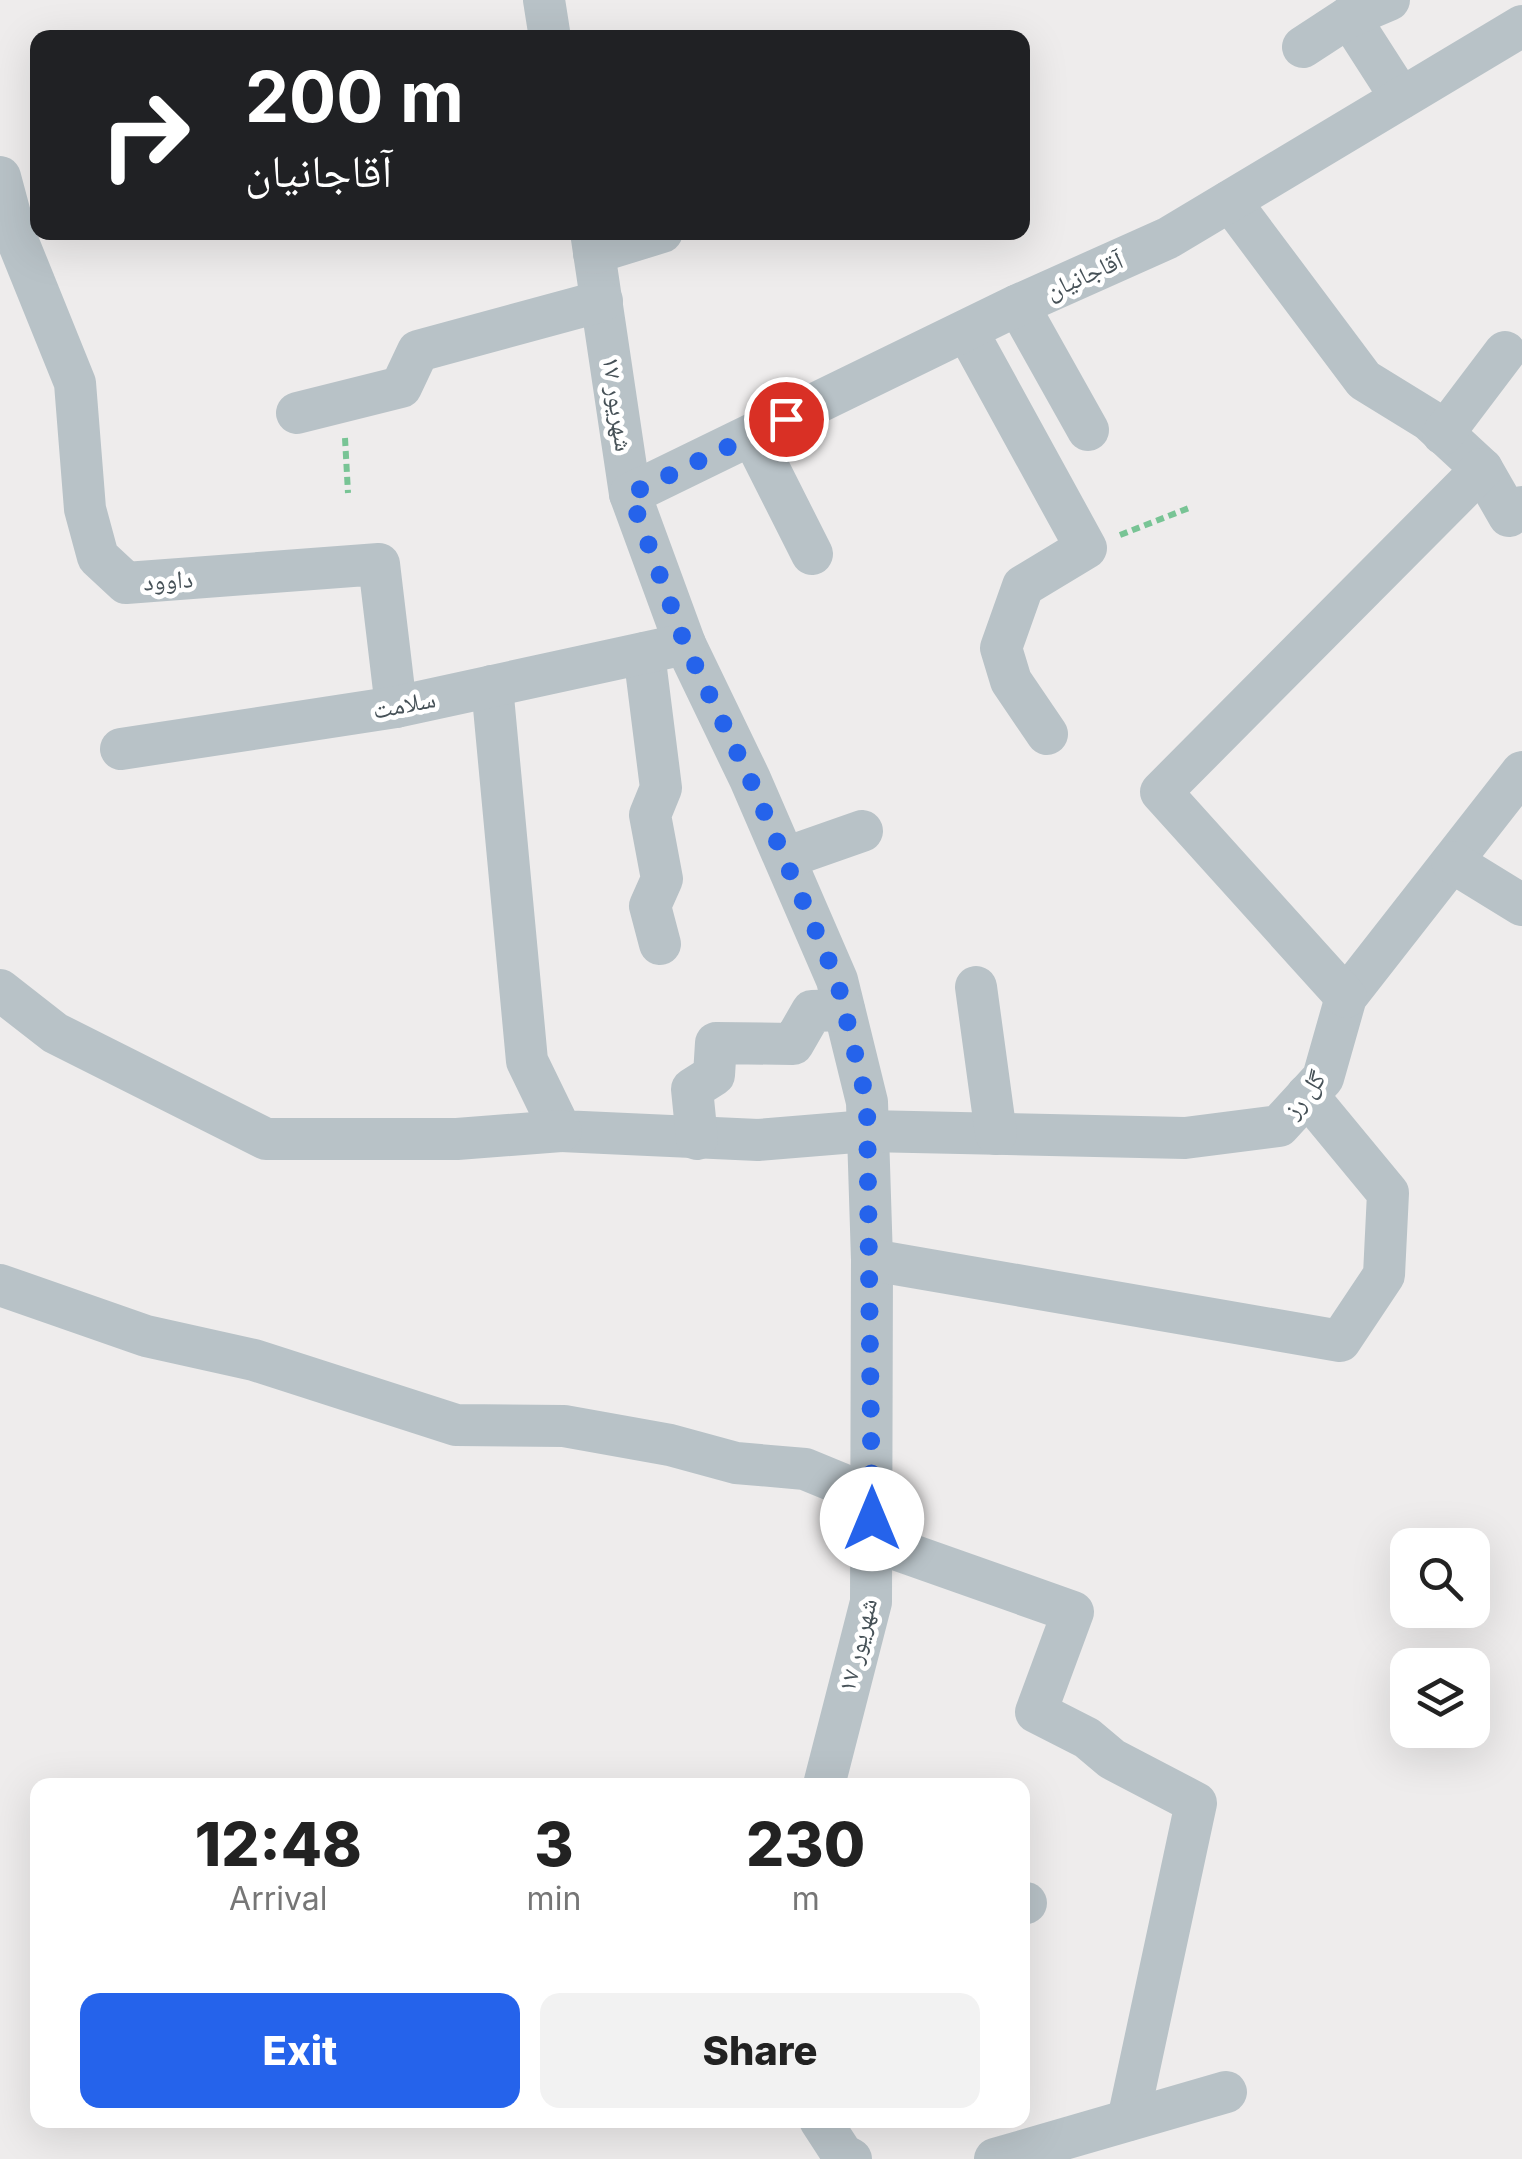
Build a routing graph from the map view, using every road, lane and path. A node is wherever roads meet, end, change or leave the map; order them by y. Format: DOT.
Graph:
graph roads {
  1 [pos="544,0"];
  2 [pos="1388,0"];
  3 [pos="1348,17"];
  4 [pos="1522,26"];
  5 [pos="549,30"];
  6 [pos="1303,46"];
  7 [pos="1402,98"];
  8 [pos="0,177"];
  9 [pos="1230,201"];
  10 [pos="592,243"];
  11 [pos="602,301"];
  12 [pos="1018,305"];
  13 [pos="967,331"];
  14 [pos="1505,352"];
  15 [pos="344,402"];
  16 [pos="297,413"];
  17 [pos="1088,430"];
  18 [pos="1443,434"];
  19 [pos="752,436"];
  20 [pos="1482,469"];
  21 [pos="348,493"];
  22 [pos="630,494"];
  23 [pos="1522,507"];
  24 [pos="1189,508"];
  25 [pos="1086,548"];
  26 [pos="812,554"];
  27 [pos="685,644"];
  28 [pos="644,654"];
  29 [pos="492,686"];
  30 [pos="396,707"];
  31 [pos="1048,734"];
  32 [pos="121,749"];
  33 [pos="1522,772"];
  34 [pos="862,830"];
  35 [pos="785,858"];
  36 [pos="1452,862"];
  37 [pos="1522,904"];
  38 [pos="660,944"];
  39 [pos="976,987"];
  40 [pos="0,990"];
  41 [pos="1346,997"];
  42 [pos="844,1010"];
  43 [pos="1307,1095"];
  44 [pos="562,1131"];
  45 [pos="867,1131"];
  46 [pos="996,1134"];
  47 [pos="697,1139"];
  48 [pos="872,1260"];
  49 [pos="0,1285"];
  50 [pos="872,1497"];
  51 [pos="872,1541"];
  52 [pos="826,1778"];
  53 [pos="1226,2092"];
  54 [pos="1128,2120"];
  55 [pos="825,2128"];
  56 [pos="851,2159"];
  57 [pos="995,2159"];
  1 -- 5 [label="street"];
  2 -- 3 [label="street"];
  3 -- 6 [label="street"];
  3 -- 7 [label="street"];
  4 -- 7 [label="street, آقاجانیان"];
  7 -- 9 [label="street, آقاجانیان"];
  8 -- 30 [label="street, داوود"];
  9 -- 12 [label="street, آقاجانیان"];
  9 -- 18 [label="street"];
  10 -- 11 [label="street, ۱۷ شهریور"];
  11 -- 15 [label="street"];
  11 -- 22 [label="street, ۱۷ شهریور"];
  12 -- 13 [label="street, آقاجانیان"];
  12 -- 17 [label="street"];
  13 -- 19 [label="street, آقاجانیان"];
  13 -- 25 [label="street"];
  14 -- 18 [label="street"];
  15 -- 16 [label="street"];
  15 -- 21 [label="path"];
  18 -- 20 [label="street"];
  19 -- 22 [label="street, آقاجانیان"];
  19 -- 26 [label="street"];
  20 -- 23 [label="street"];
  20 -- 41 [label="street"];
  22 -- 27 [label="street, ۱۷ شهریور"];
  24 -- 25 [label="path"];
  25 -- 31 [label="street"];
  27 -- 28 [label="street, سلامت"];
  27 -- 35 [label="street, ۱۷ شهریور"];
  28 -- 29 [label="street, سلامت"];
  28 -- 38 [label="street"];
  29 -- 30 [label="street, سلامت"];
  29 -- 44 [label="street"];
  30 -- 32 [label="street, سلامت"];
  33 -- 36 [label="street, گل رز"];
  34 -- 35 [label="street"];
  35 -- 42 [label="street, ۱۷ شهریور"];
  36 -- 37 [label="street"];
  36 -- 41 [label="street, گل رز"];
  39 -- 46 [label="street"];
  40 -- 44 [label="street, گل رز"];
  41 -- 43 [label="street, گل رز"];
  42 -- 45 [label="street, ۱۷ شهریور"];
  42 -- 47 [label="street"];
  43 -- 46 [label="street, گل رز"];
  43 -- 48 [label="street"];
  44 -- 47 [label="street, گل رز"];
  45 -- 46 [label="street, گل رز"];
  45 -- 47 [label="street, گل رز"];
  45 -- 48 [label="street, ۱۷ شهریور"];
  48 -- 50 [label="street, ۱۷ شهریور"];
  49 -- 50 [label="street"];
  50 -- 51 [label="street, ۱۷ شهریور"];
  51 -- 52 [label="street, ۱۷ شهریور"];
  51 -- 54 [label="street"];
  53 -- 54 [label="street"];
  54 -- 57 [label="street"];
  55 -- 56 [label="street"];
}
